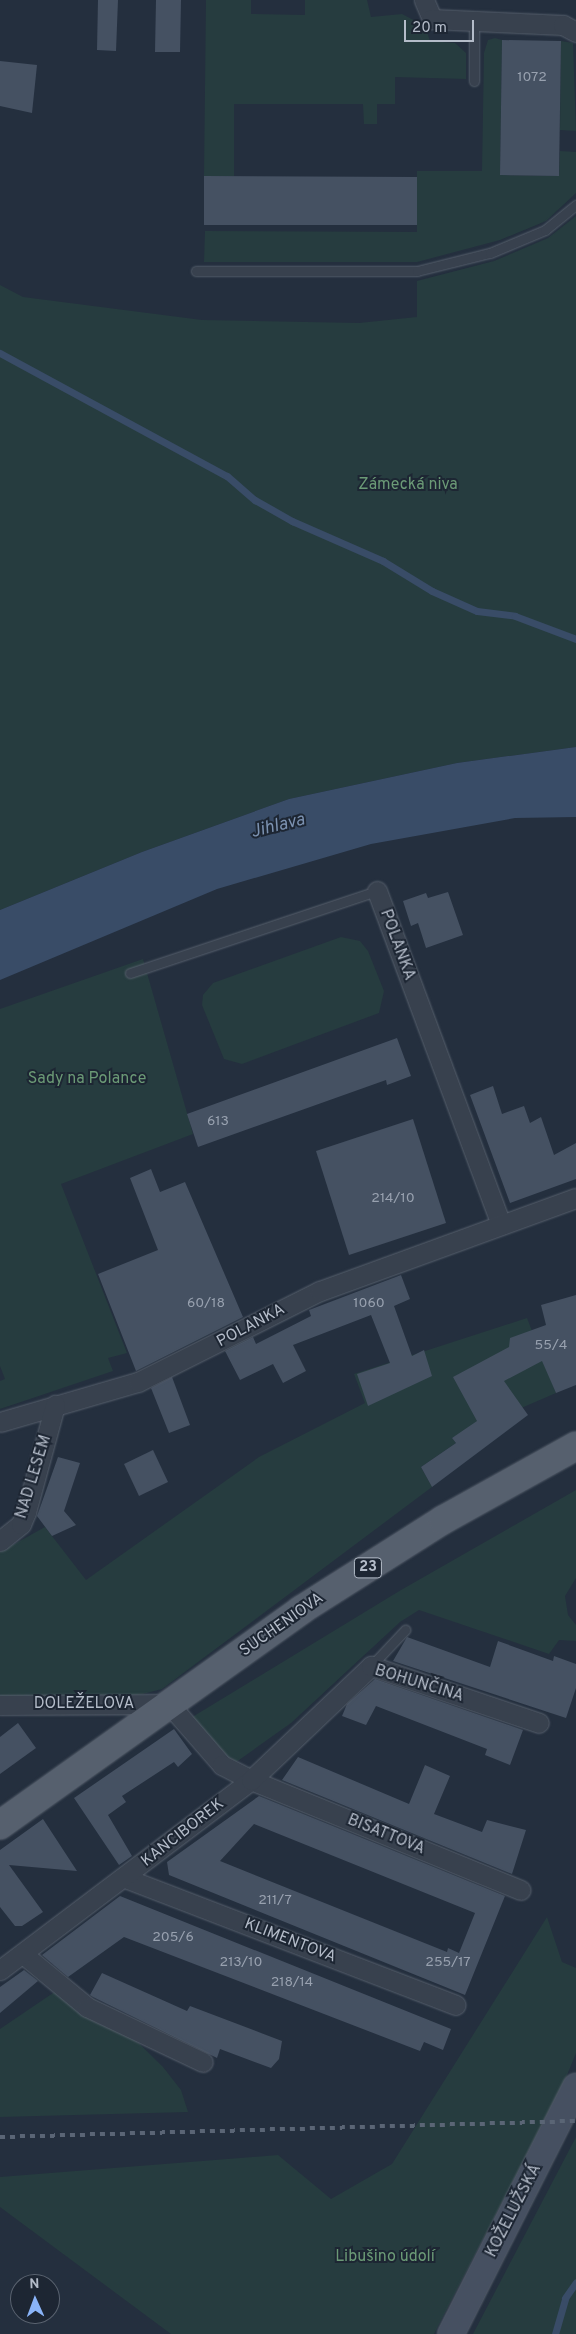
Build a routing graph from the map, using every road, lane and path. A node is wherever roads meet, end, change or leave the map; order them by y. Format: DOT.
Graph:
graph roads {
  1 [pos="424,0"];
  2 [pos="474,24"];
  3 [pos="576,32"];
  4 [pos="474,81"];
  5 [pos="576,205"];
  6 [pos="196,272"];
  7 [pos="377,891"];
  8 [pos="130,973"];
  9 [pos="576,1198"];
  10 [pos="501,1224"];
  11 [pos="55,1405"];
  12 [pos="0,1422"];
  13 [pos="576,1446"];
  14 [pos="0,1541"];
  15 [pos="405,1630"];
  16 [pos="371,1666"];
  17 [pos="169,1704"];
  18 [pos="0,1705"];
  19 [pos="539,1723"];
  20 [pos="251,1780"];
  21 [pos="232,1794"];
  22 [pos="0,1825"];
  23 [pos="125,1878"];
  24 [pos="520,1890"];
  25 [pos="23,1954"];
  26 [pos="0,1970"];
  27 [pos="455,2005"];
  28 [pos="203,2062"];
  29 [pos="576,2087"];
  30 [pos="451,2334"];
  1 -- 2 [label="street"];
  2 -- 3 [label="street"];
  2 -- 4 [label="lane"];
  5 -- 6 [label="lane"];
  7 -- 8 [label="lane"];
  7 -- 10 [label="street, POLANKA"];
  9 -- 10 [label="street, POLANKA"];
  10 -- 11 [label="street, POLANKA"];
  11 -- 12 [label="street, POLANKA"];
  11 -- 14 [label="street, NAD LESEM"];
  13 -- 17 [label="main road, SUCHENIOVA / 23"];
  15 -- 16 [label="lane"];
  16 -- 19 [label="street, BOHUNČINA"];
  16 -- 20 [label="street, BOHUNČINA"];
  17 -- 18 [label="street, DOLEŽELOVA"];
  17 -- 20 [label="street"];
  17 -- 21 [label="street"];
  17 -- 22 [label="main road, SUCHENIOVA / 23"];
  20 -- 21 [label="street, KANCIBOREK"];
  20 -- 24 [label="street, BISATTOVA"];
  21 -- 23 [label="street, KANCIBOREK"];
  23 -- 25 [label="street, KANCIBOREK"];
  23 -- 27 [label="street, KLIMENTOVA"];
  25 -- 26 [label="street, KANCIBOREK"];
  25 -- 28 [label="street"];
  29 -- 30 [label="main road, KOŽELUŽSKÁ"];
}
